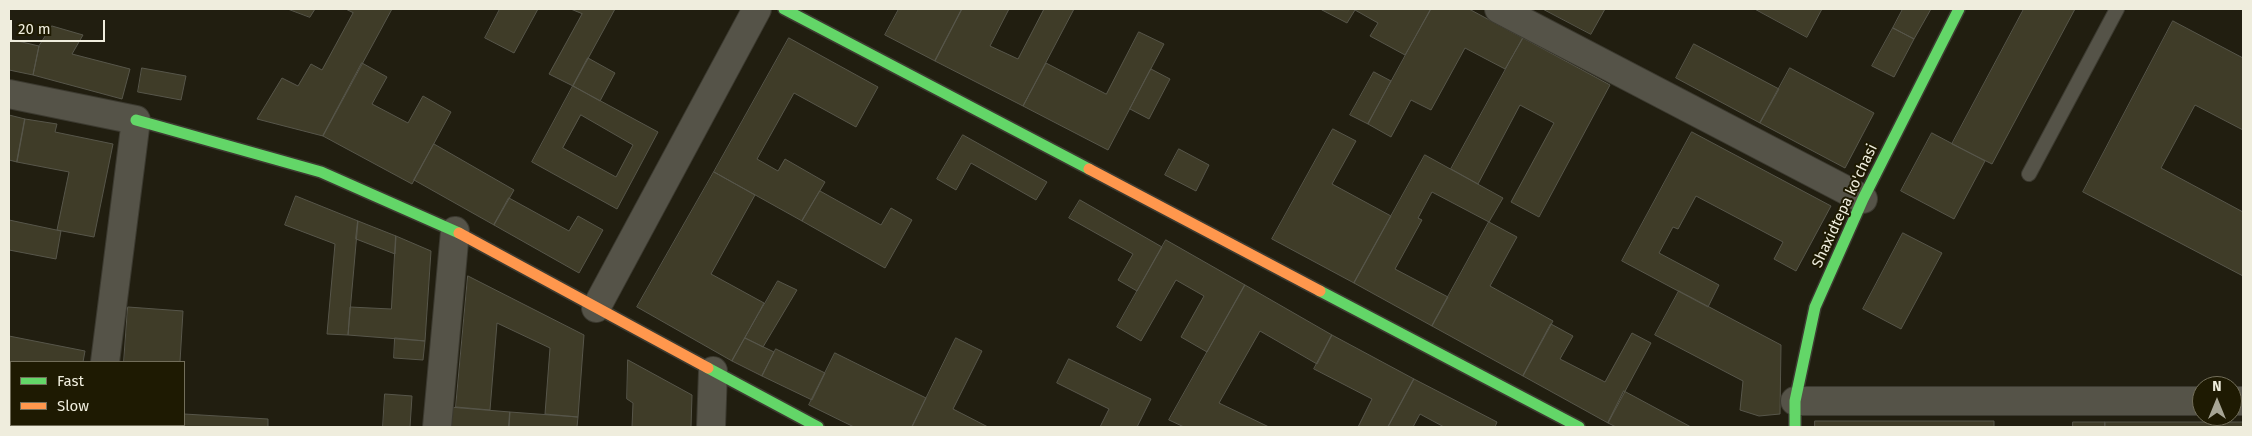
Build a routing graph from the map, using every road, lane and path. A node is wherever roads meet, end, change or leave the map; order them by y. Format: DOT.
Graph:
graph roads {
  1 [pos="756,9"];
  2 [pos="784,9"];
  3 [pos="1499,9"];
  4 [pos="1959,9"];
  5 [pos="2116,9"];
  6 [pos="9,94"];
  7 [pos="136,120"];
  8 [pos="2029,174"];
  9 [pos="1863,199"];
  10 [pos="455,232"];
  11 [pos="596,308"];
  12 [pos="105,361"];
  13 [pos="713,371"];
  14 [pos="2192,401"];
  15 [pos="1795,414"];
  16 [pos="437,427"];
  17 [pos="710,427"];
  18 [pos="818,427"];
  19 [pos="1579,427"];
  1 -- 11 [label="street"];
  2 -- 19 [label="street"];
  3 -- 9 [label="street"];
  4 -- 9 [label="street, Shaxidtepa ko'chasi"];
  5 -- 8 [label="lane"];
  6 -- 7 [label="street"];
  7 -- 10 [label="street"];
  7 -- 12 [label="street"];
  9 -- 15 [label="street, Shaxidtepa ko'chasi"];
  10 -- 11 [label="street"];
  10 -- 16 [label="street"];
  11 -- 13 [label="street"];
  13 -- 17 [label="street"];
  13 -- 18 [label="street"];
  14 -- 15 [label="street"];
}
